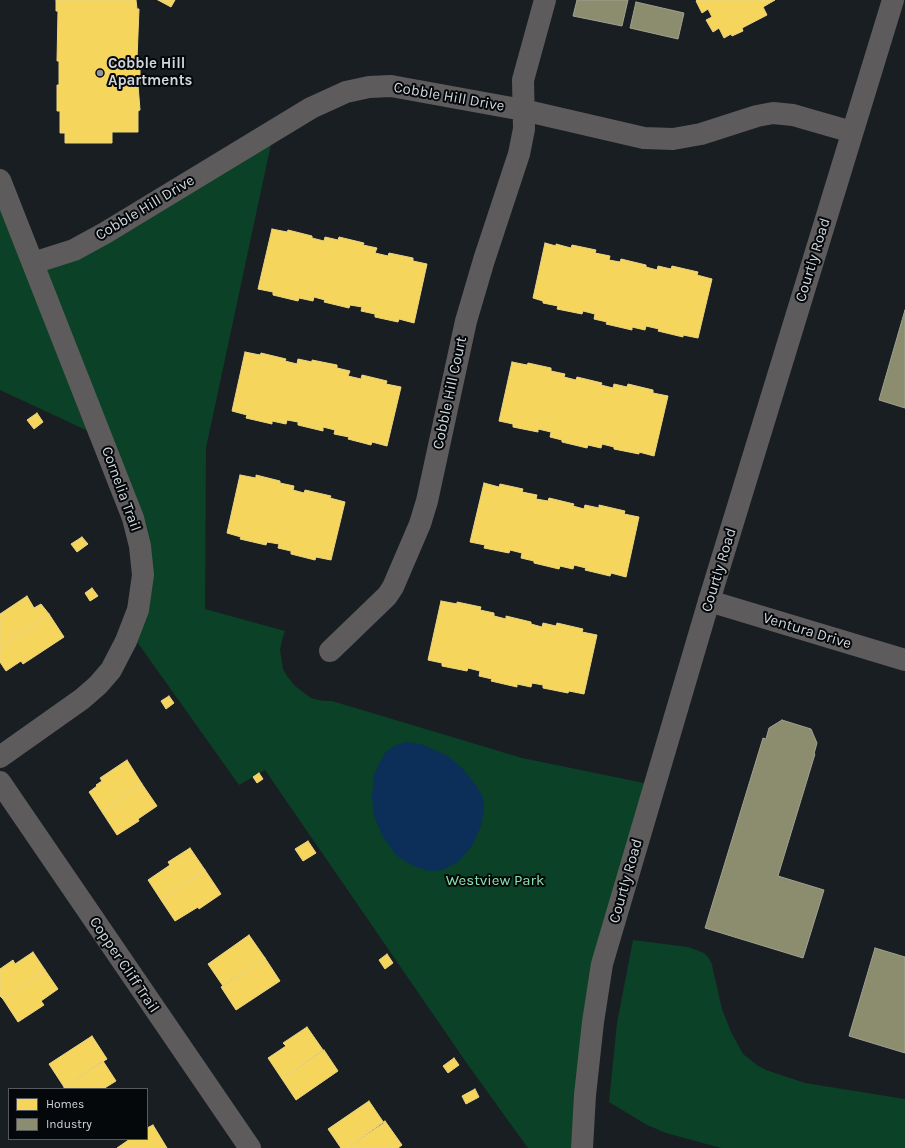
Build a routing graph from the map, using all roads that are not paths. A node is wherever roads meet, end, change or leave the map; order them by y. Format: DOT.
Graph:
graph roads {
  1 [pos="545,0"];
  2 [pos="893,0"];
  3 [pos="523,110"];
  4 [pos="852,132"];
  5 [pos="0,180"];
  6 [pos="33,263"];
  7 [pos="709,601"];
  8 [pos="330,651"];
  9 [pos="905,660"];
  10 [pos="0,757"];
  11 [pos="0,782"];
  12 [pos="250,1148"];
  13 [pos="582,1148"];
  1 -- 3 [label="street, Cobble Hill Court"];
  2 -- 4 [label="street, Courtly Road"];
  3 -- 4 [label="street, Cobble Hill Drive"];
  3 -- 6 [label="street, Cobble Hill Drive"];
  3 -- 8 [label="street, Cobble Hill Court"];
  4 -- 7 [label="street, Courtly Road"];
  5 -- 6 [label="street, Cornelia Trail"];
  6 -- 10 [label="street, Cornelia Trail"];
  7 -- 9 [label="street, Ventura Drive"];
  7 -- 13 [label="street, Courtly Road"];
  11 -- 12 [label="street, Copper Cliff Trail"];
}
